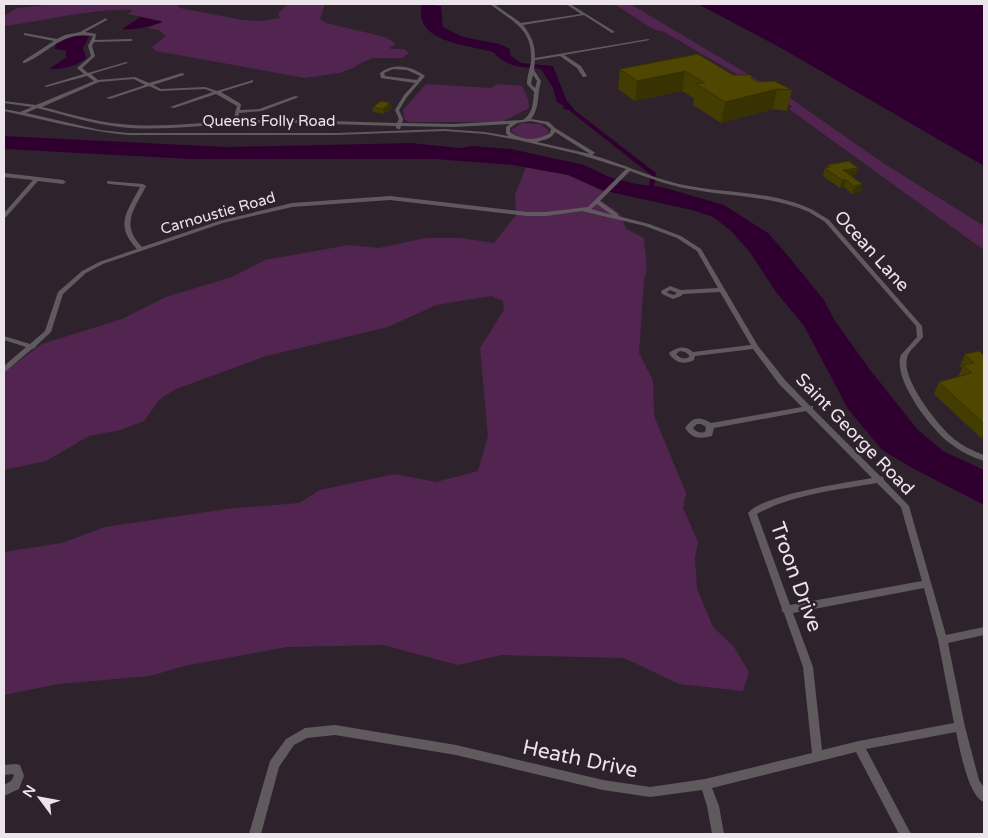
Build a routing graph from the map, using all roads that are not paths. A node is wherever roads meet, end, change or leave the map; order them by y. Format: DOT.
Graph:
graph roads {
  1 [pos="492,4"];
  2 [pos="568,4"];
  3 [pos="585,14"];
  4 [pos="106,19"];
  5 [pos="521,24"];
  6 [pos="82,32"];
  7 [pos="613,32"];
  8 [pos="25,34"];
  9 [pos="56,40"];
  10 [pos="131,40"];
  11 [pos="648,40"];
  12 [pos="94,41"];
  13 [pos="562,56"];
  14 [pos="533,61"];
  15 [pos="25,62"];
  16 [pos="126,63"];
  17 [pos="532,71"];
  18 [pos="85,74"];
  19 [pos="182,74"];
  20 [pos="586,76"];
  21 [pos="98,81"];
  22 [pos="251,81"];
  23 [pos="418,82"];
  24 [pos="149,85"];
  25 [pos="46,86"];
  26 [pos="536,92"];
  27 [pos="218,93"];
  28 [pos="298,97"];
  29 [pos="108,98"];
  30 [pos="4,102"];
  31 [pos="41,107"];
  32 [pos="172,107"];
  33 [pos="536,109"];
  34 [pos="4,110"];
  35 [pos="239,112"];
  36 [pos="20,114"];
  37 [pos="523,121"];
  38 [pos="235,122"];
  39 [pos="516,122"];
  40 [pos="400,124"];
  41 [pos="551,127"];
  42 [pos="397,130"];
  43 [pos="233,133"];
  44 [pos="522,139"];
  45 [pos="599,158"];
  46 [pos="628,170"];
  47 [pos="4,175"];
  48 [pos="36,180"];
  49 [pos="63,182"];
  50 [pos="109,182"];
  51 [pos="597,202"];
  52 [pos="582,209"];
  53 [pos="4,216"];
  54 [pos="622,219"];
  55 [pos="140,249"];
  56 [pos="720,290"];
  57 [pos="680,292"];
  58 [pos="4,338"];
  59 [pos="32,347"];
  60 [pos="755,347"];
  61 [pos="692,354"];
  62 [pos="4,369"];
  63 [pos="810,408"];
  64 [pos="710,426"];
  65 [pos="984,458"];
  66 [pos="880,479"];
  67 [pos="928,584"];
  68 [pos="786,610"];
  69 [pos="984,631"];
  70 [pos="944,640"];
  71 [pos="960,727"];
  72 [pos="859,746"];
  73 [pos="818,757"];
  74 [pos="4,770"];
  75 [pos="705,784"];
  76 [pos="4,791"];
  77 [pos="984,797"];
  78 [pos="255,834"];
  79 [pos="718,834"];
  80 [pos="905,834"];
  1 -- 5 [label="street"];
  2 -- 3 [label="street"];
  3 -- 5 [label="street"];
  3 -- 7 [label="street"];
  4 -- 6 [label="street"];
  5 -- 14 [label="street"];
  6 -- 9 [label="street"];
  6 -- 12 [label="street"];
  8 -- 9 [label="street"];
  9 -- 15 [label="street"];
  10 -- 12 [label="street"];
  11 -- 13 [label="street"];
  12 -- 18 [label="street"];
  13 -- 14 [label="street"];
  13 -- 20 [label="street"];
  14 -- 17 [label="street"];
  16 -- 18 [label="street"];
  17 -- 26 [label="street"];
  17 -- 26 [label="street"];
  18 -- 21 [label="street"];
  18 -- 25 [label="street"];
  19 -- 24 [label="street"];
  21 -- 24 [label="street"];
  21 -- 31 [label="street"];
  22 -- 27 [label="street"];
  23 -- 23 [label="street"];
  23 -- 40 [label="street"];
  24 -- 27 [label="street"];
  24 -- 29 [label="street"];
  26 -- 33 [label="street"];
  27 -- 32 [label="street"];
  27 -- 35 [label="street"];
  28 -- 35 [label="street"];
  30 -- 31 [label="street, Queens Folly Road"];
  31 -- 36 [label="street"];
  31 -- 38 [label="street, Queens Folly Road"];
  33 -- 37 [label="street"];
  33 -- 41 [label="street"];
  34 -- 36 [label="street, Queens Folly Road"];
  35 -- 38 [label="street"];
  36 -- 43 [label="street, Queens Folly Road"];
  37 -- 39 [label="street, Queens Folly Road"];
  37 -- 41 [label="street, Queens Folly Road"];
  38 -- 40 [label="street, Queens Folly Road"];
  38 -- 43 [label="street"];
  39 -- 40 [label="street, Queens Folly Road"];
  39 -- 44 [label="street"];
  40 -- 42 [label="street"];
  41 -- 44 [label="street"];
  41 -- 45 [label="street, Ocean Lane"];
  42 -- 43 [label="street, Queens Folly Road"];
  42 -- 44 [label="street, Queens Folly Road"];
  44 -- 45 [label="street, Ocean Lane"];
  45 -- 46 [label="street, Ocean Lane"];
  46 -- 51 [label="street, Carnoustie Road"];
  46 -- 65 [label="street, Ocean Lane"];
  47 -- 48 [label="street"];
  48 -- 49 [label="street"];
  48 -- 53 [label="street"];
  50 -- 55 [label="street"];
  51 -- 52 [label="street, Carnoustie Road"];
  51 -- 54 [label="street, Saint George Road"];
  52 -- 54 [label="street, Saint George Road"];
  52 -- 55 [label="street, Carnoustie Road"];
  54 -- 56 [label="street, Saint George Road"];
  55 -- 59 [label="street, Carnoustie Road"];
  56 -- 57 [label="street"];
  56 -- 60 [label="street, Saint George Road"];
  58 -- 59 [label="street"];
  59 -- 62 [label="street, Carnoustie Road"];
  60 -- 61 [label="street"];
  60 -- 63 [label="street, Saint George Road"];
  63 -- 64 [label="street"];
  63 -- 66 [label="street, Saint George Road"];
  66 -- 67 [label="street, Saint George Road"];
  66 -- 68 [label="street, Troon Drive"];
  67 -- 68 [label="street"];
  67 -- 70 [label="street, Saint George Road"];
  68 -- 73 [label="street, Troon Drive"];
  69 -- 70 [label="street"];
  70 -- 71 [label="street, Saint George Road"];
  71 -- 72 [label="street, Heath Drive"];
  71 -- 77 [label="street, Saint George Road"];
  72 -- 73 [label="street, Heath Drive"];
  72 -- 80 [label="street"];
  73 -- 75 [label="street, Heath Drive"];
  74 -- 76 [label="street"];
  75 -- 78 [label="street, Heath Drive"];
  75 -- 79 [label="street"];
}
